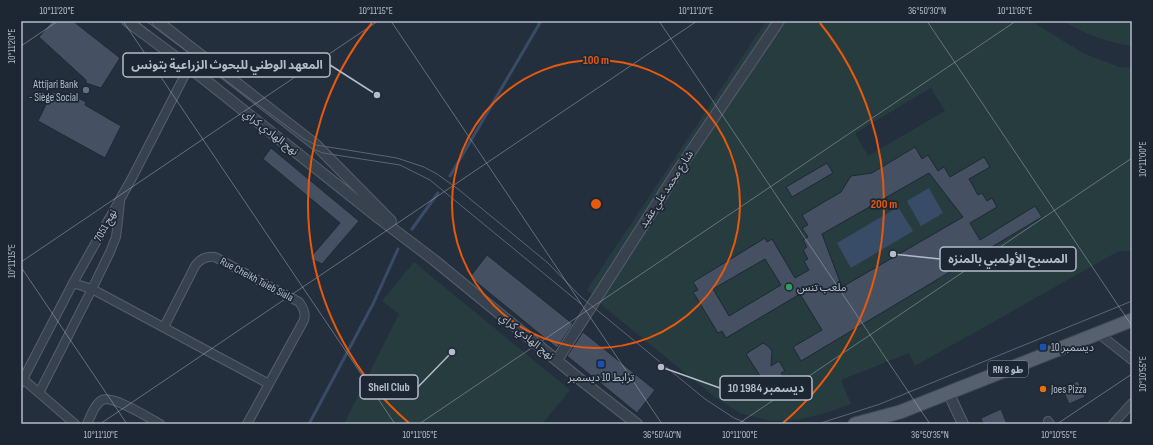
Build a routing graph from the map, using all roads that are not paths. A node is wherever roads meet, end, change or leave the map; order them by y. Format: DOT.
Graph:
graph roads {
  1 [pos="127,21"];
  2 [pos="157,21"];
  3 [pos="779,21"];
  4 [pos="189,67"];
  5 [pos="120,199"];
  6 [pos="414,244"];
  7 [pos="73,283"];
  8 [pos="92,290"];
  9 [pos="1132,320"];
  10 [pos="164,326"];
  11 [pos="1098,333"];
  12 [pos="557,360"];
  13 [pos="1132,360"];
  14 [pos="22,381"];
  15 [pos="269,384"];
  16 [pos="948,392"];
  17 [pos="39,393"];
  18 [pos="603,398"];
  19 [pos="1132,403"];
  20 [pos="879,420"];
  21 [pos="75,424"];
  22 [pos="87,424"];
  23 [pos="160,424"];
  24 [pos="247,424"];
  25 [pos="631,424"];
  26 [pos="637,424"];
  27 [pos="855,424"];
  28 [pos="963,424"];
  29 [pos="1113,424"];
  1 -- 4 [label="street, نهج الهادي كراي"];
  2 -- 6 [label="street, نهج الهادي كراي"];
  3 -- 12 [label="street, شارع محمد علي عقيد"];
  4 -- 5 [label="street, نهج 7051"];
  4 -- 6 [label="street, نهج الهادي كراي"];
  5 -- 7 [label="street, نهج 7051"];
  5 -- 8 [label="street"];
  6 -- 12 [label="street, نهج الهادي كراي"];
  7 -- 8 [label="street"];
  7 -- 14 [label="street, نهج 7051"];
  8 -- 10 [label="street"];
  8 -- 17 [label="street"];
  9 -- 11 [label="main road, RN 8 طو"];
  10 -- 15 [label="street"];
  10 -- 15 [label="street, Rue Cheikh Taieb Siala"];
  11 -- 13 [label="street"];
  11 -- 16 [label="main road, RN 8 طو"];
  12 -- 18 [label="street, نهج الهادي كراي"];
  14 -- 17 [label="street"];
  15 -- 24 [label="street, Rue Cheikh Taieb Siala"];
  16 -- 20 [label="main road, RN 8 طو"];
  16 -- 28 [label="street"];
  17 -- 21 [label="street"];
  18 -- 25 [label="street, نهج الهادي كراي"];
  18 -- 26 [label="street, نهج الهادي كراي"];
  19 -- 29 [label="street"];
  20 -- 27 [label="main road"];
  22 -- 23 [label="street"];
}
